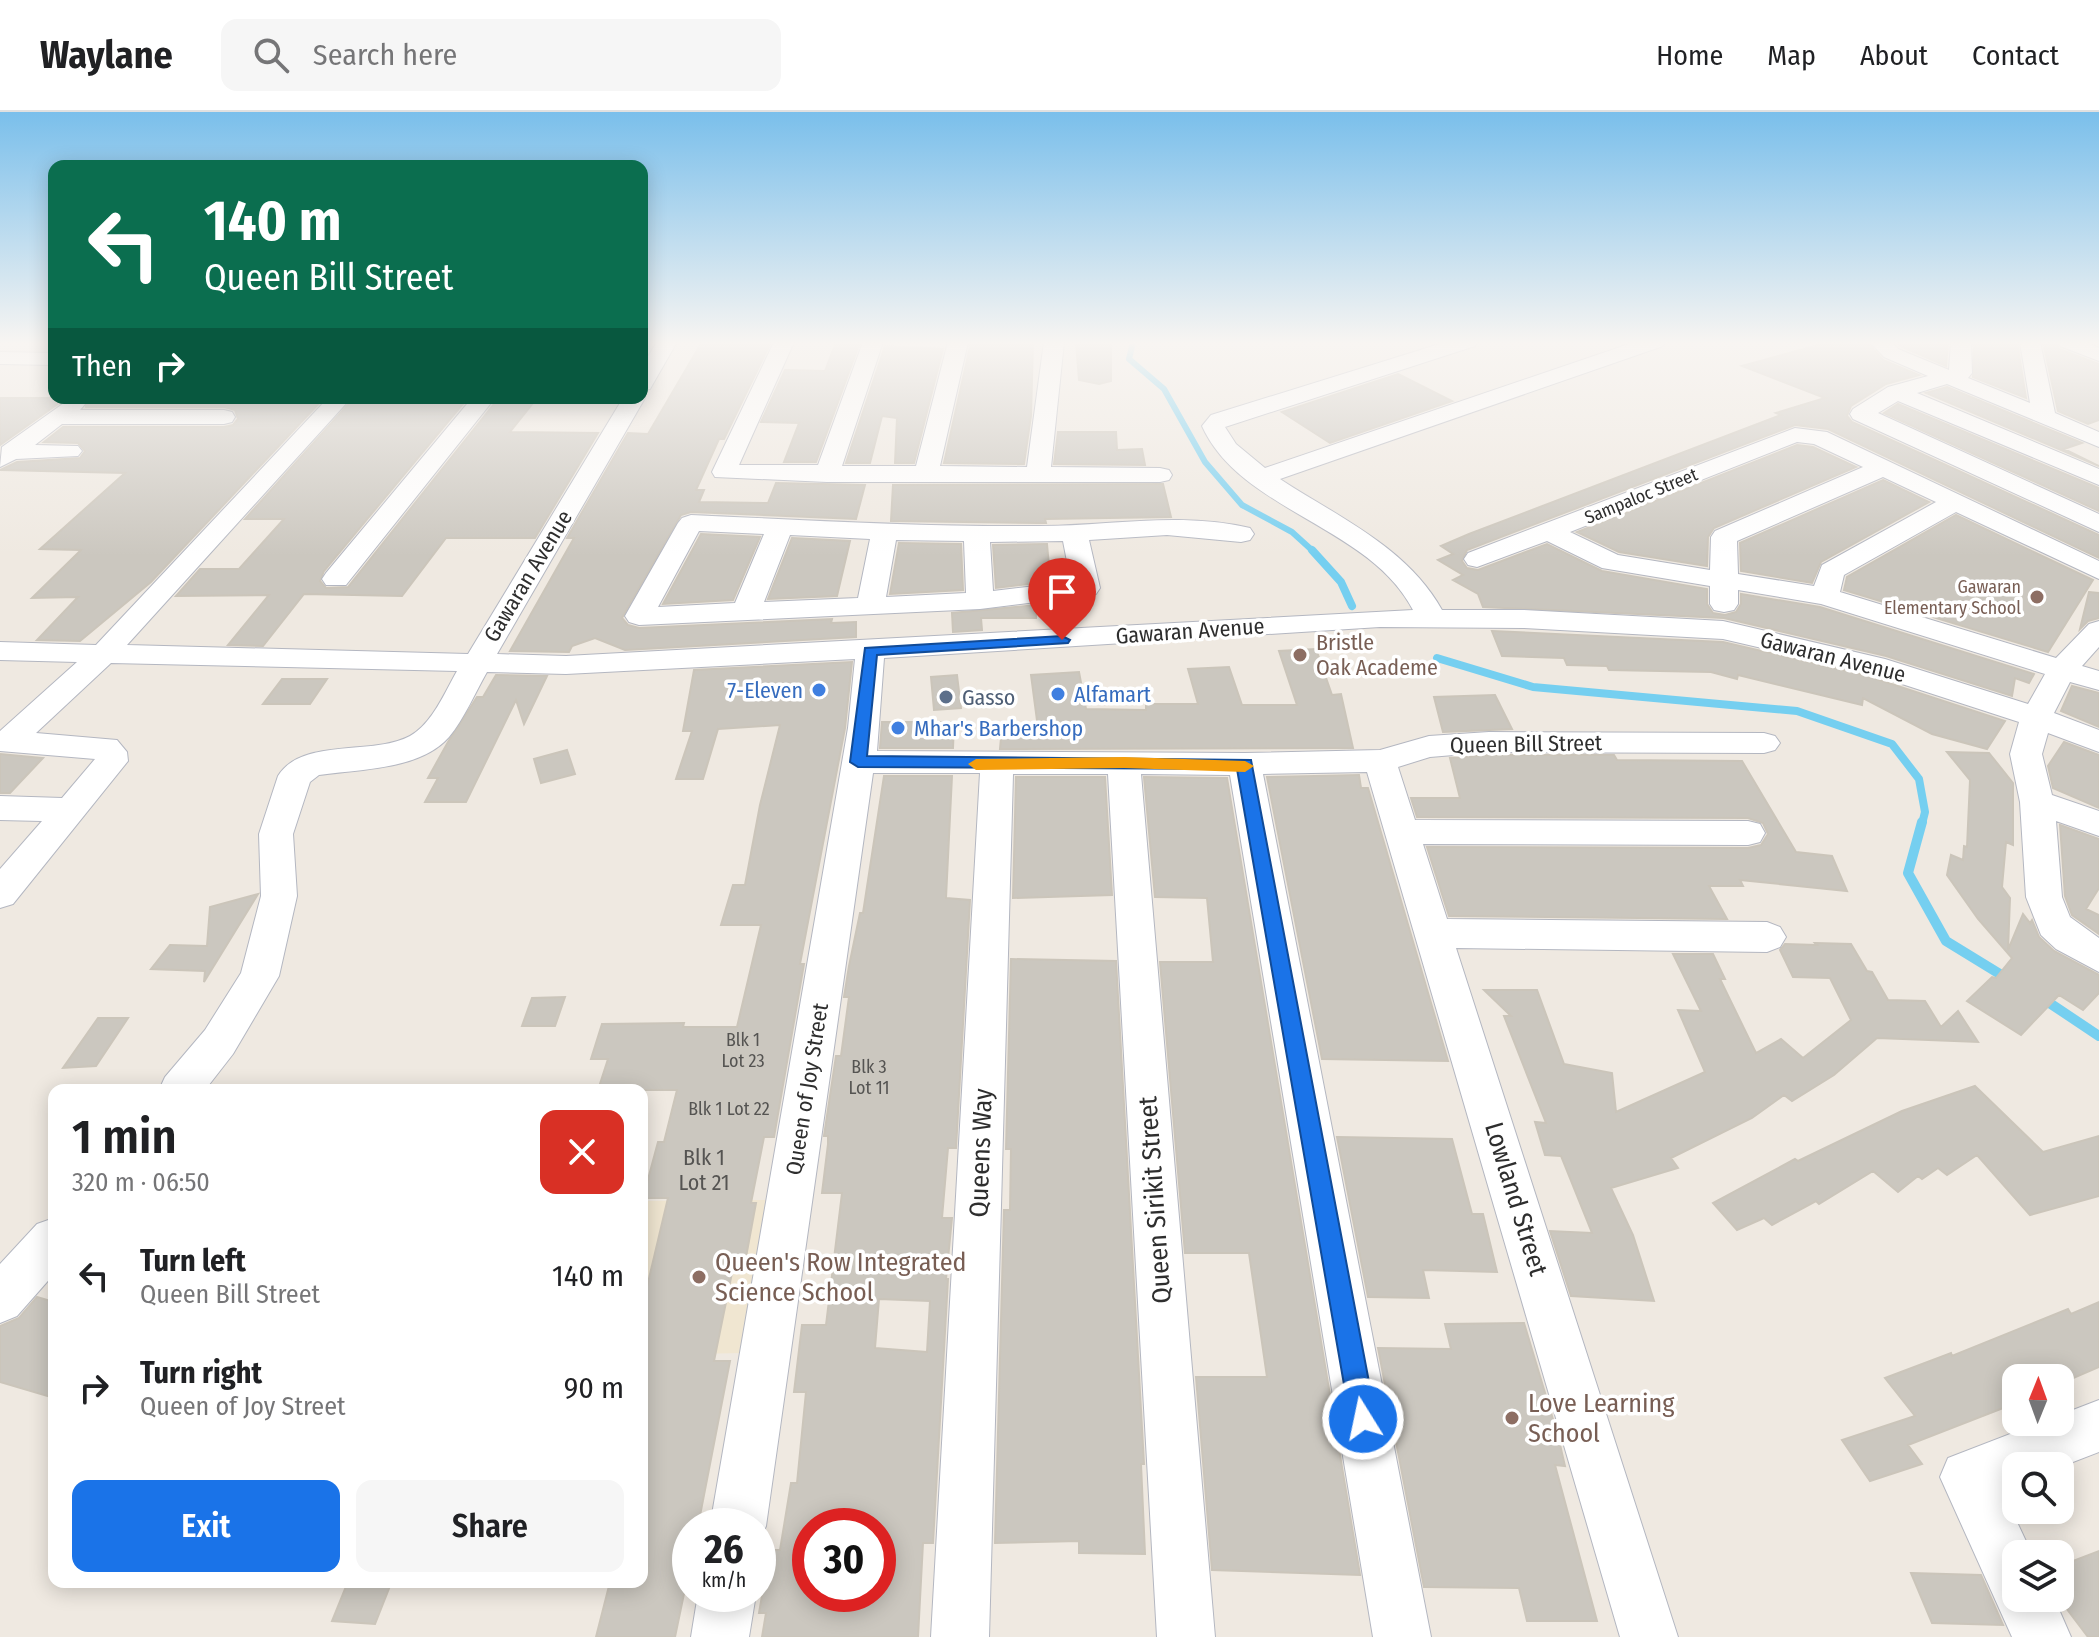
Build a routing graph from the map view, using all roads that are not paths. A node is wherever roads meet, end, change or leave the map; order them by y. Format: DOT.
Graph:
graph roads {
  1 [pos="61,413"];
  2 [pos="326,413"];
  3 [pos="472,413"];
  4 [pos="625,413"];
  5 [pos="751,413"];
  6 [pos="848,413"];
  7 [pos="941,413"];
  8 [pos="1046,413"];
  9 [pos="1241,413"];
  10 [pos="1449,413"];
  11 [pos="1862,413"];
  12 [pos="1946,413"];
  13 [pos="2035,413"];
  14 [pos="2043,413"];
  15 [pos="56,417"];
  16 [pos="224,417"];
  17 [pos="2044,417"];
  18 [pos="2099,440"];
  19 [pos="70,451"];
  20 [pos="5,456"];
  21 [pos="1882,468"];
  22 [pos="827,475"];
  23 [pos="926,475"];
  24 [pos="1160,475"];
  25 [pos="1038,476"];
  26 [pos="1261,478"];
  27 [pos="2099,478"];
  28 [pos="1955,502"];
  29 [pos="2099,524"];
  30 [pos="780,527"];
  31 [pos="885,530"];
  32 [pos="1550,532"];
  33 [pos="1075,534"];
  34 [pos="1241,534"];
  35 [pos="977,535"];
  36 [pos="1477,559"];
  37 [pos="2099,571"];
  38 [pos="336,579"];
  39 [pos="1725,581"];
  40 [pos="1044,596"];
  41 [pos="1825,596"];
  42 [pos="990,600"];
  43 [pos="870,606"];
  44 [pos="746,612"];
  45 [pos="1432,618"];
  46 [pos="1723,630"];
  47 [pos="2099,630"];
  48 [pos="1062,640"];
  49 [pos="1009,643"];
  50 [pos="0,651"];
  51 [pos="870,651"];
  52 [pos="103,654"];
  53 [pos="476,664"];
  54 [pos="2063,668"];
  55 [pos="2099,681"];
  56 [pos="2036,717"];
  57 [pos="4,741"];
  58 [pos="2099,742"];
  59 [pos="1764,743"];
  60 [pos="1380,761"];
  61 [pos="858,762"];
  62 [pos="1124,762"];
  63 [pos="997,764"];
  64 [pos="1245,764"];
  65 [pos="2037,802"];
  66 [pos="0,808"];
  67 [pos="71,810"];
  68 [pos="2099,824"];
  69 [pos="1404,832"];
  70 [pos="1748,833"];
  71 [pos="5,883"];
  72 [pos="1435,933"];
  73 [pos="1767,937"];
  74 [pos="2099,957"];
  75 [pos="185,1084"];
  76 [pos="48,1247"];
  77 [pos="0,1299"];
  78 [pos="2099,1426"];
  79 [pos="741,1508"];
  80 [pos="2002,1552"];
  81 [pos="724,1612"];
  82 [pos="2030,1612"];
  83 [pos="720,1637"];
  84 [pos="960,1637"];
  85 [pos="1186,1637"];
  86 [pos="1402,1637"];
  87 [pos="1649,1637"];
  88 [pos="2042,1637"];
  1 -- 15 [label="street"];
  2 -- 52 [label="street"];
  3 -- 38 [label="street"];
  4 -- 53 [label="street, Gawaran Avenue"];
  5 -- 22 [label="street"];
  6 -- 22 [label="street"];
  7 -- 23 [label="street"];
  8 -- 25 [label="street"];
  9 -- 26 [label="street"];
  10 -- 26 [label="street"];
  11 -- 29 [label="street"];
  12 -- 27 [label="street"];
  13 -- 17 [label="street"];
  14 -- 17 [label="street"];
  15 -- 16 [label="street"];
  15 -- 20 [label="street"];
  17 -- 18 [label="street"];
  19 -- 20 [label="street"];
  21 -- 28 [label="street"];
  21 -- 32 [label="street, Sampaloc Street"];
  21 -- 39 [label="street"];
  22 -- 23 [label="street"];
  23 -- 25 [label="street"];
  24 -- 25 [label="street"];
  26 -- 45 [label="street"];
  28 -- 37 [label="street"];
  28 -- 41 [label="street"];
  30 -- 31 [label="street"];
  30 -- 44 [label="street"];
  30 -- 44 [label="street"];
  31 -- 35 [label="street"];
  31 -- 43 [label="street"];
  32 -- 36 [label="street, Sampaloc Street"];
  32 -- 39 [label="street"];
  33 -- 34 [label="street"];
  33 -- 35 [label="street"];
  33 -- 40 [label="street"];
  35 -- 42 [label="street"];
  39 -- 41 [label="street"];
  39 -- 46 [label="street"];
  40 -- 42 [label="street"];
  40 -- 48 [label="street"];
  41 -- 54 [label="street"];
  42 -- 43 [label="street"];
  42 -- 49 [label="street"];
  43 -- 44 [label="street"];
  45 -- 46 [label="street, Gawaran Avenue"];
  45 -- 48 [label="street, Gawaran Avenue"];
  46 -- 56 [label="street, Gawaran Avenue"];
  47 -- 54 [label="street"];
  48 -- 49 [label="street, Gawaran Avenue"];
  49 -- 51 [label="street, Gawaran Avenue"];
  50 -- 52 [label="street"];
  51 -- 53 [label="street, Gawaran Avenue"];
  51 -- 61 [label="street, Queen of Joy Street"];
  52 -- 53 [label="street"];
  52 -- 57 [label="street"];
  53 -- 75 [label="street"];
  54 -- 55 [label="street"];
  54 -- 56 [label="street"];
  56 -- 58 [label="street, Gawaran Avenue"];
  56 -- 65 [label="street"];
  57 -- 67 [label="street"];
  59 -- 60 [label="street, Queen Bill Street"];
  60 -- 64 [label="street, Queen Bill Street"];
  60 -- 69 [label="street, Lowland Street"];
  61 -- 63 [label="street, Queen Bill Street"];
  61 -- 79 [label="street, Queen of Joy Street"];
  62 -- 63 [label="street, Queen Bill Street"];
  62 -- 64 [label="street, Queen Bill Street"];
  62 -- 85 [label="street, Queen Sirikit Street"];
  63 -- 84 [label="street, Queens Way"];
  64 -- 86 [label="street"];
  65 -- 68 [label="street"];
  65 -- 74 [label="street"];
  66 -- 67 [label="street"];
  67 -- 71 [label="street"];
  69 -- 70 [label="street"];
  69 -- 72 [label="street, Lowland Street"];
  72 -- 73 [label="street"];
  72 -- 87 [label="street, Lowland Street"];
  76 -- 77 [label="street"];
  78 -- 80 [label="street"];
  81 -- 83 [label="street"];
  82 -- 88 [label="street"];
}
